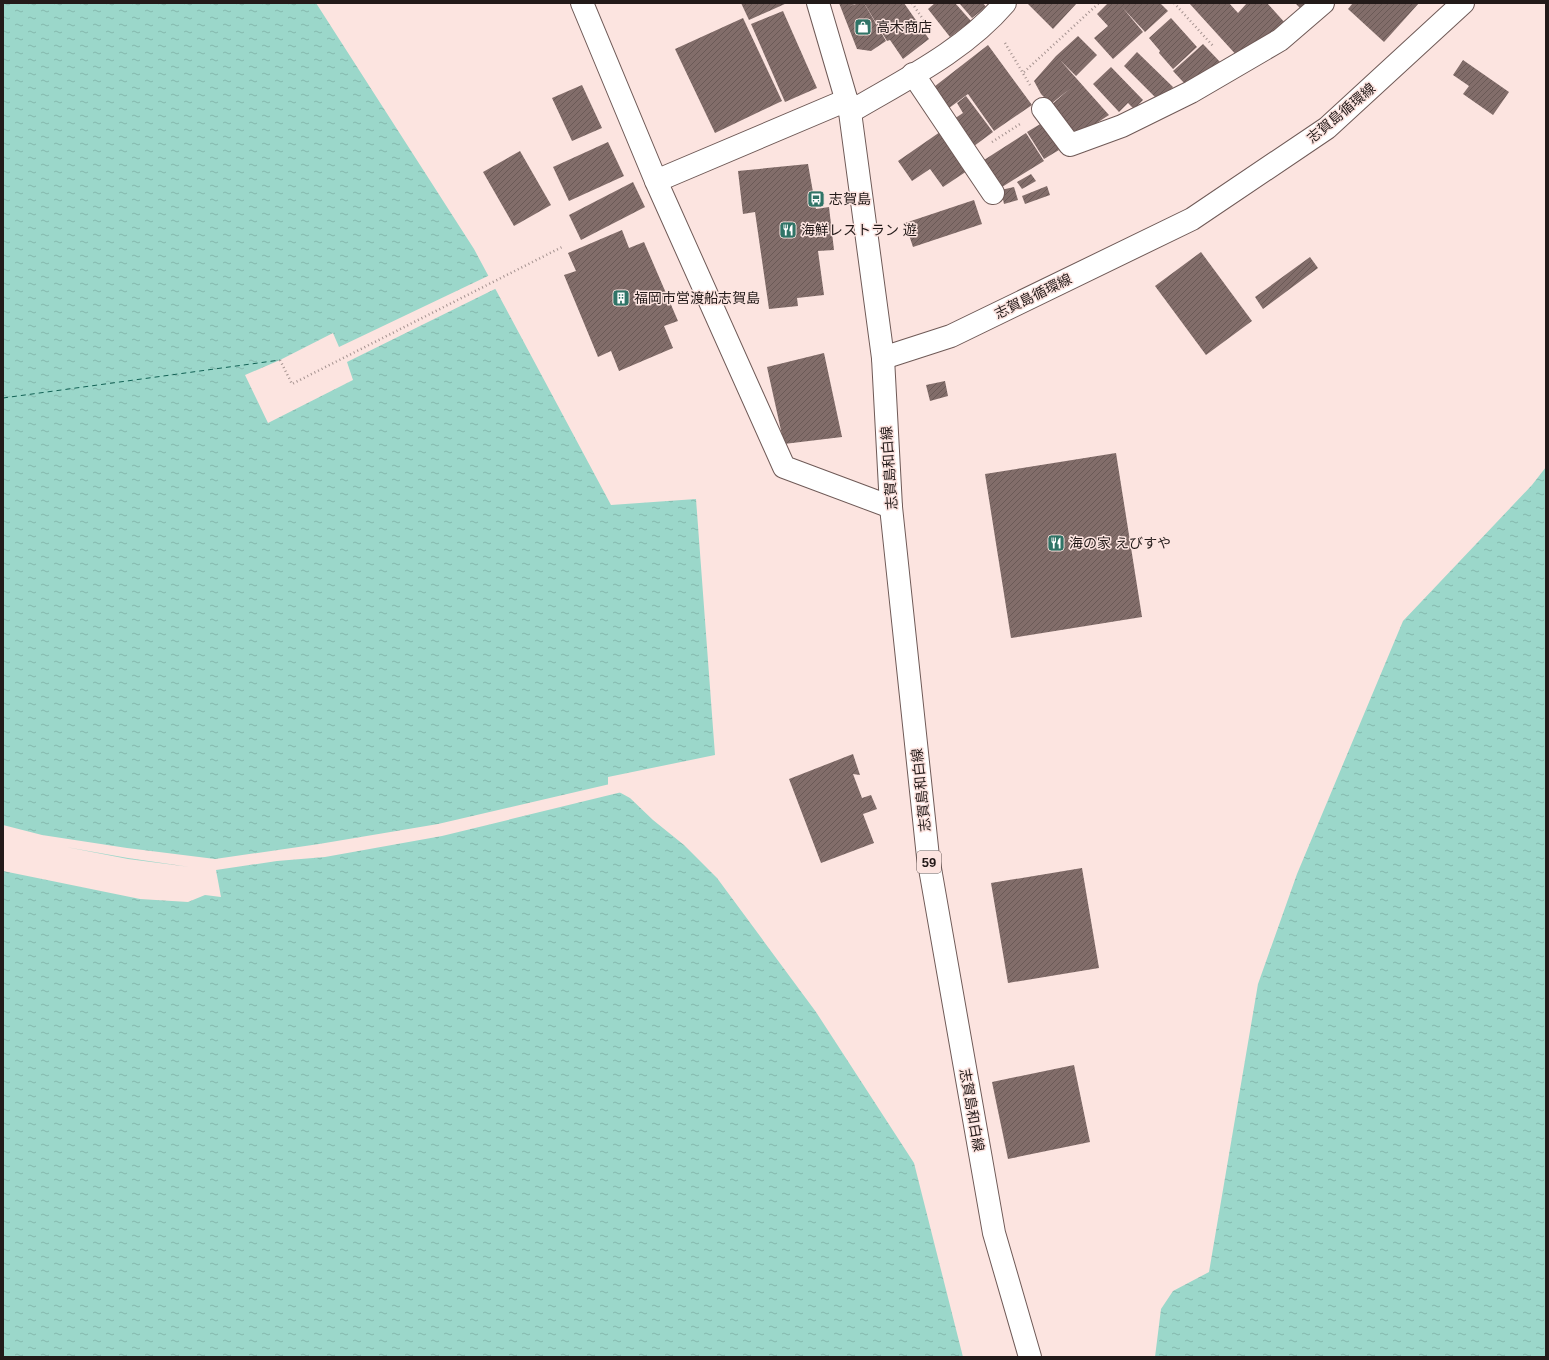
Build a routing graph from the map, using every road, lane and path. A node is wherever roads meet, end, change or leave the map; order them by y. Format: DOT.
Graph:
graph roads {
  1 [pos="582,3"];
  2 [pos="818,3"];
  3 [pos="912,3"];
  4 [pos="1005,3"];
  5 [pos="1099,3"];
  6 [pos="1174,3"];
  7 [pos="1323,3"];
  8 [pos="1463,3"];
  9 [pos="990,20"];
  10 [pos="946,54"];
  11 [pos="1232,67"];
  12 [pos="1024,72"];
  13 [pos="914,74"];
  14 [pos="848,106"];
  15 [pos="1043,109"];
  16 [pos="968,157"];
  17 [pos="656,181"];
  18 [pos="993,193"];
  19 [pos="562,247"];
  20 [pos="883,358"];
  21 [pos="280,360"];
  22 [pos="891,506"];
  23 [pos="1030,1357"];
  1 -- 17 [label="main road"];
  2 -- 14 [label="main road"];
  3 -- 10 [label="path"];
  4 -- 9 [label="main road"];
  5 -- 12 [label="path"];
  6 -- 11 [label="path"];
  7 -- 11 [label="main road"];
  8 -- 20 [label="main road, 志賀島循環線"];
  9 -- 10 [label="main road"];
  9 -- 12 [label="path"];
  10 -- 13 [label="main road"];
  11 -- 15 [label="main road"];
  12 -- 15 [label="path"];
  13 -- 14 [label="main road"];
  13 -- 16 [label="main road"];
  14 -- 17 [label="main road"];
  14 -- 20 [label="main road"];
  15 -- 16 [label="path"];
  16 -- 18 [label="main road"];
  17 -- 22 [label="main road"];
  19 -- 21 [label="path"];
  20 -- 22 [label="main road, 志賀島和白線 / 59"];
  22 -- 23 [label="main road, 志賀島和白線 / 59"];
}
